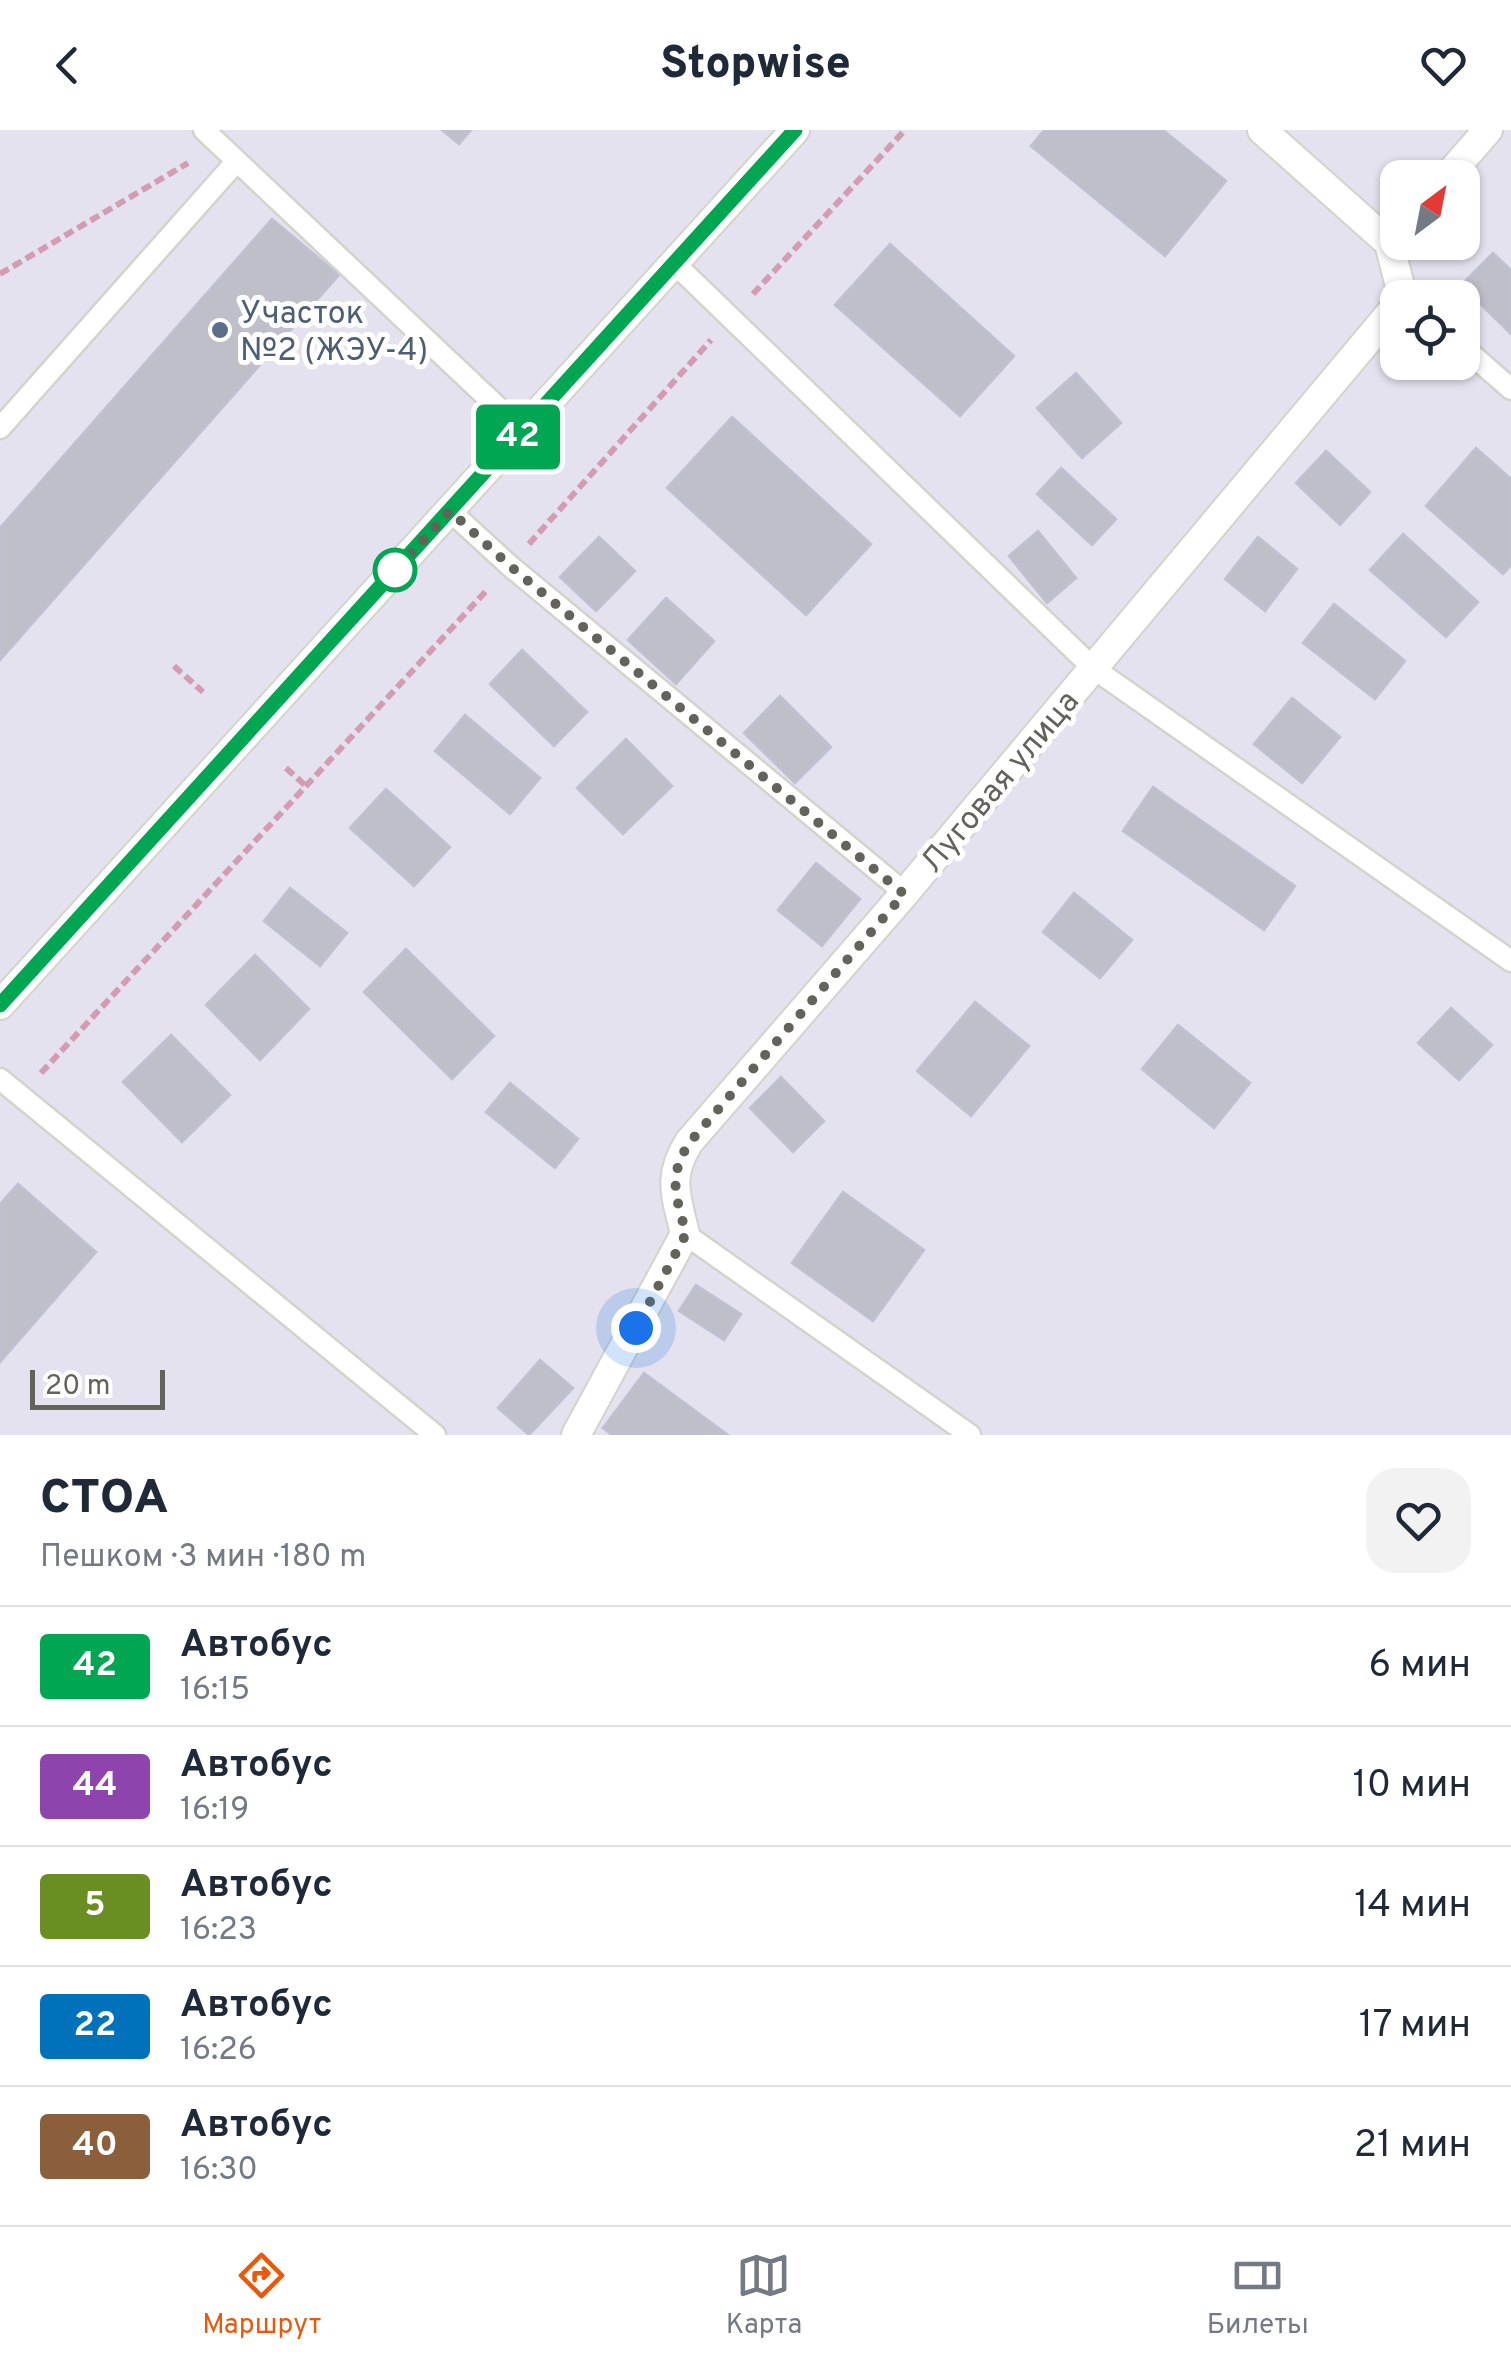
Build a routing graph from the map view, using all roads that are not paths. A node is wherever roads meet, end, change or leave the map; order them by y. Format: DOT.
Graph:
graph roads {
  1 [pos="795,130"];
  2 [pos="1262,130"];
  3 [pos="1488,130"];
  4 [pos="211,137"];
  5 [pos="1462,160"];
  6 [pos="236,162"];
  7 [pos="1380,227"];
  8 [pos="673,262"];
  9 [pos="1380,326"];
  10 [pos="1480,362"];
  11 [pos="1511,389"];
  12 [pos="0,428"];
  13 [pos="523,432"];
  14 [pos="450,511"];
  15 [pos="1093,668"];
  16 [pos="904,894"];
  17 [pos="1511,962"];
  18 [pos="0,1004"];
  19 [pos="0,1079"];
  20 [pos="686,1234"];
  21 [pos="436,1435"];
  22 [pos="576,1435"];
  23 [pos="970,1435"];
  1 -- 8 [label="street"];
  2 -- 7 [label="street"];
  3 -- 5 [label="street"];
  4 -- 6 [label="lane"];
  6 -- 12 [label="lane"];
  6 -- 13 [label="lane"];
  8 -- 13 [label="street"];
  8 -- 15 [label="lane"];
  9 -- 15 [label="street, Луговая улица"];
  10 -- 11 [label="lane"];
  13 -- 14 [label="street"];
  14 -- 16 [label="lane"];
  14 -- 18 [label="street"];
  15 -- 16 [label="street, Луговая улица"];
  15 -- 17 [label="lane"];
  16 -- 20 [label="street, Луговая улица"];
  19 -- 21 [label="lane"];
  20 -- 22 [label="street"];
  20 -- 23 [label="lane"];
}
